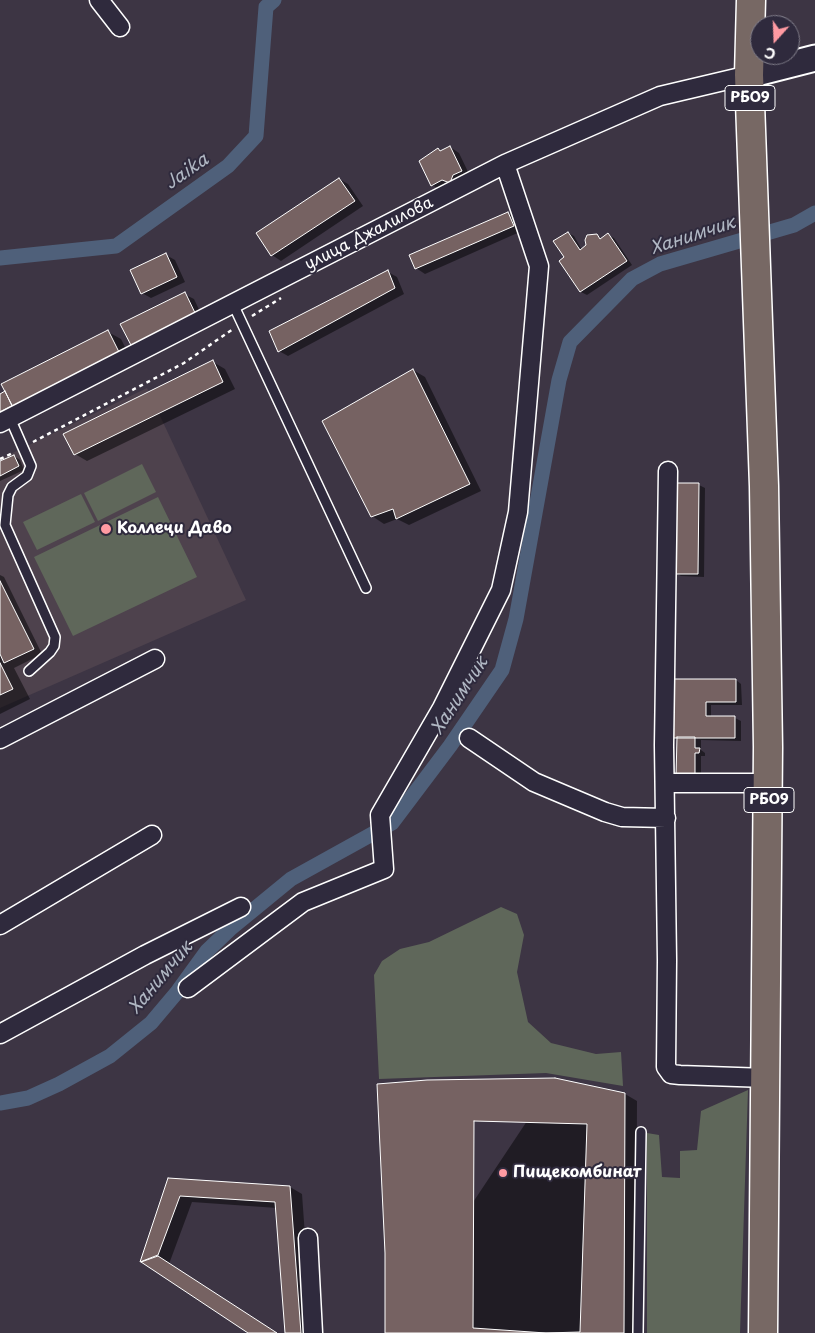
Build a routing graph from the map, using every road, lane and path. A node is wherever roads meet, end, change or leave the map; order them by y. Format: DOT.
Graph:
graph roads {
  1 [pos="99,0"];
  2 [pos="751,0"];
  3 [pos="120,27"];
  4 [pos="815,58"];
  5 [pos="749,75"];
  6 [pos="505,164"];
  7 [pos="287,295"];
  8 [pos="233,304"];
  9 [pos="242,322"];
  10 [pos="5,420"];
  11 [pos="22,448"];
  12 [pos="0,459"];
  13 [pos="668,471"];
  14 [pos="366,588"];
  15 [pos="155,659"];
  16 [pos="29,671"];
  17 [pos="469,738"];
  18 [pos="0,739"];
  19 [pos="665,783"];
  20 [pos="769,783"];
  21 [pos="666,818"];
  22 [pos="152,836"];
  23 [pos="241,906"];
  24 [pos="0,925"];
  25 [pos="188,988"];
  26 [pos="0,1034"];
  27 [pos="766,1078"];
  28 [pos="641,1132"];
  29 [pos="308,1238"];
  30 [pos="313,1333"];
  31 [pos="638,1333"];
  32 [pos="763,1333"];
  1 -- 3 [label="street"];
  2 -- 5 [label="highway, РБ09"];
  4 -- 5 [label="street"];
  5 -- 6 [label="street, улица Джалилова"];
  5 -- 20 [label="highway, РБ09"];
  6 -- 8 [label="street, улица Джалилова"];
  6 -- 25 [label="street"];
  7 -- 9 [label="path"];
  8 -- 9 [label="lane"];
  8 -- 10 [label="street, улица Джалилова"];
  9 -- 11 [label="path"];
  9 -- 14 [label="lane"];
  10 -- 11 [label="lane"];
  11 -- 12 [label="path"];
  11 -- 16 [label="lane"];
  13 -- 19 [label="street"];
  15 -- 18 [label="street"];
  17 -- 21 [label="street"];
  19 -- 20 [label="street"];
  19 -- 21 [label="street"];
  20 -- 27 [label="highway, РБ09"];
  21 -- 27 [label="street"];
  22 -- 24 [label="street"];
  23 -- 26 [label="street"];
  27 -- 32 [label="highway, РБ09"];
  28 -- 31 [label="lane"];
  29 -- 30 [label="street"];
}
